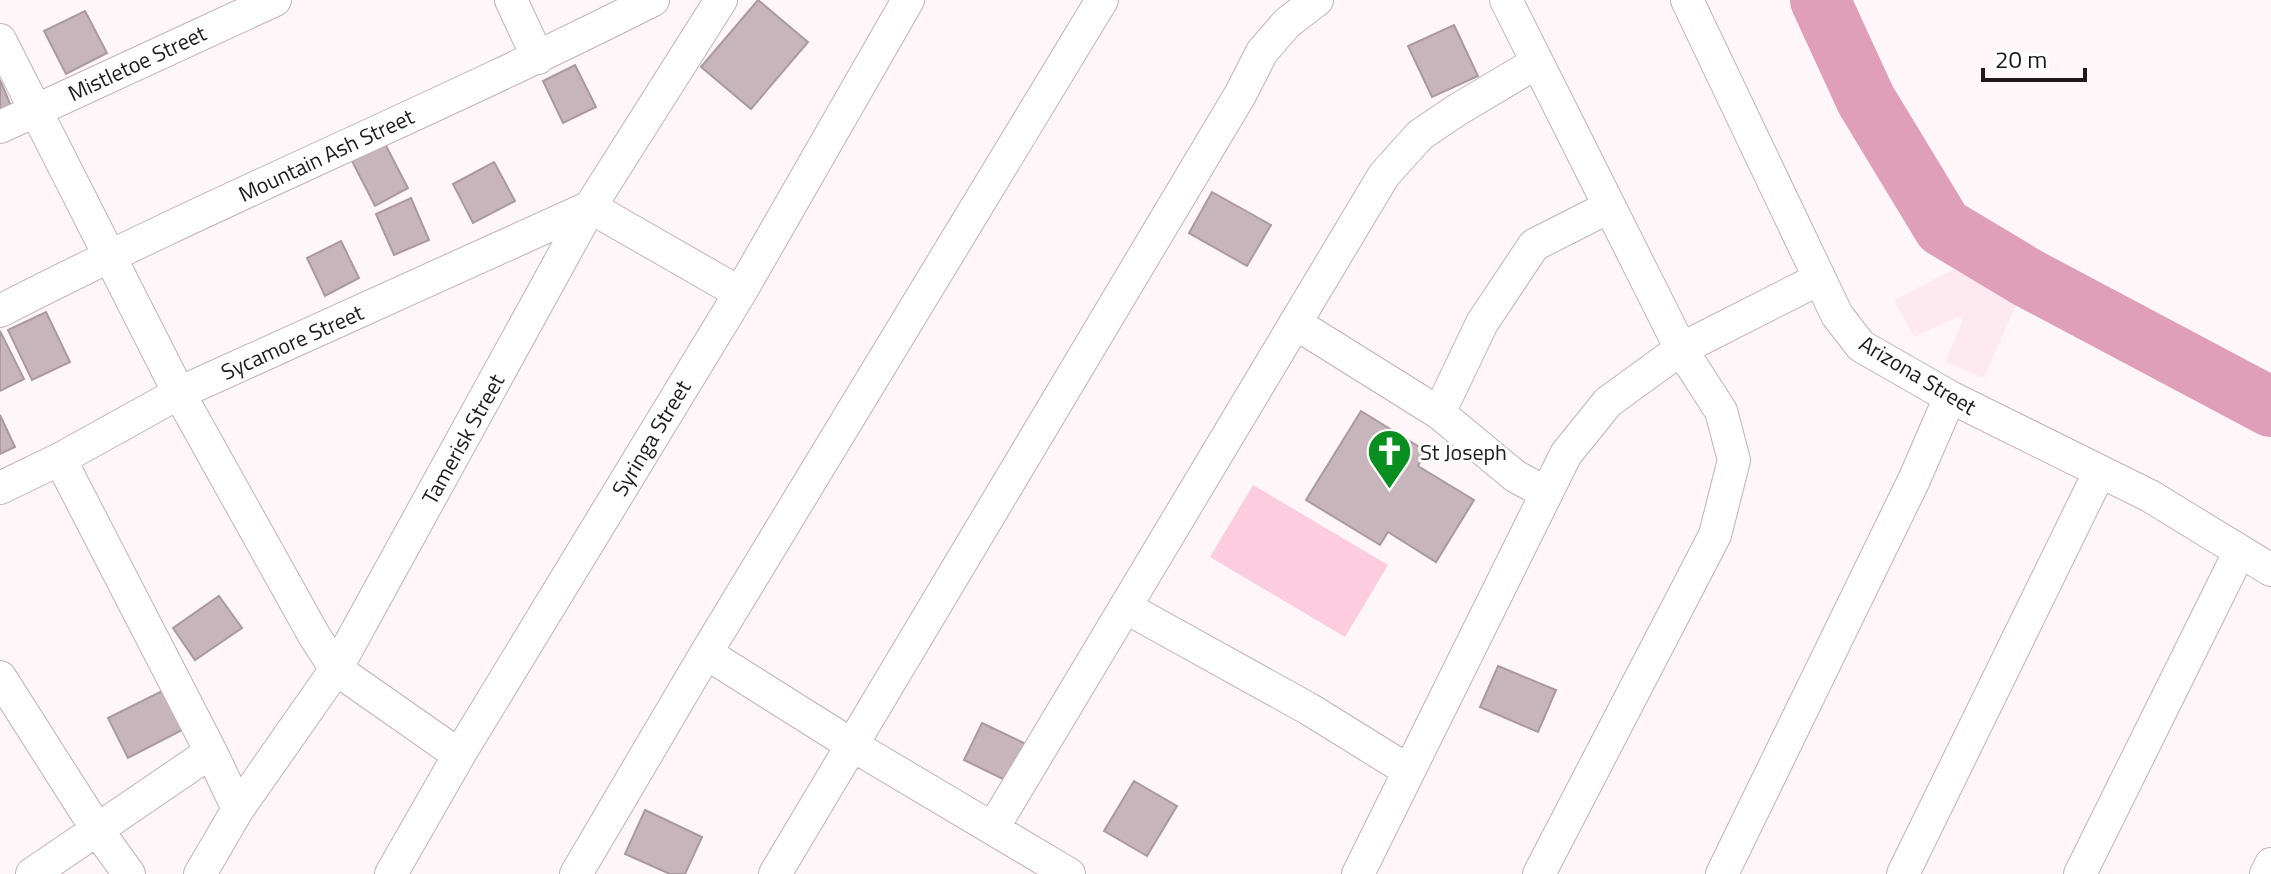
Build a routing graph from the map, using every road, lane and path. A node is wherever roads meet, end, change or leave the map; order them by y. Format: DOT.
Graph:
graph roads {
  1 [pos="275,0"];
  2 [pos="511,0"];
  3 [pos="653,0"];
  4 [pos="721,0"];
  5 [pos="908,0"];
  6 [pos="1102,0"];
  7 [pos="1317,0"];
  8 [pos="1506,0"];
  9 [pos="1687,0"];
  10 [pos="0,40"];
  11 [pos="538,58"];
  12 [pos="1536,63"];
  13 [pos="34,110"];
  14 [pos="0,127"];
  15 [pos="590,207"];
  16 [pos="1609,207"];
  17 [pos="108,256"];
  18 [pos="1819,279"];
  19 [pos="740,293"];
  20 [pos="0,311"];
  21 [pos="1295,323"];
  22 [pos="1681,349"];
  23 [pos="179,393"];
  24 [pos="1950,397"];
  25 [pos="1439,413"];
  26 [pos="60,459"];
  27 [pos="2100,471"];
  28 [pos="0,488"];
  29 [pos="1546,493"];
  30 [pos="2240,551"];
  31 [pos="2271,570"];
  32 [pos="1125,607"];
  33 [pos="706,653"];
  34 [pos="336,669"];
  35 [pos="0,677"];
  36 [pos="852,745"];
  37 [pos="211,752"];
  38 [pos="459,755"];
  39 [pos="1409,771"];
  40 [pos="238,809"];
  41 [pos="993,828"];
  42 [pos="98,831"];
  43 [pos="2271,864"];
  44 [pos="32,874"];
  45 [pos="129,874"];
  46 [pos="200,874"];
  47 [pos="391,874"];
  48 [pos="576,874"];
  49 [pos="775,874"];
  50 [pos="1069,874"];
  51 [pos="1358,874"];
  52 [pos="1539,874"];
  53 [pos="1722,874"];
  54 [pos="1903,874"];
  55 [pos="2080,874"];
  56 [pos="2266,874"];
  1 -- 13 [label="street, Mistletoe Street"];
  2 -- 11 [label="street"];
  3 -- 11 [label="street, Mountain Ash Street"];
  4 -- 15 [label="street, Tamerisk Street"];
  5 -- 19 [label="street, Syringa Street"];
  6 -- 33 [label="street"];
  7 -- 36 [label="street"];
  8 -- 12 [label="street"];
  9 -- 18 [label="street, Arizona Street"];
  10 -- 13 [label="street"];
  11 -- 17 [label="street, Mountain Ash Street"];
  12 -- 16 [label="street"];
  12 -- 21 [label="street"];
  13 -- 14 [label="street, Mistletoe Street"];
  13 -- 17 [label="street"];
  15 -- 19 [label="street"];
  15 -- 23 [label="street, Sycamore Street"];
  15 -- 34 [label="street, Tamerisk Street"];
  16 -- 22 [label="street"];
  16 -- 25 [label="street"];
  17 -- 20 [label="street, Mountain Ash Street"];
  17 -- 23 [label="street"];
  18 -- 22 [label="street"];
  18 -- 24 [label="street, Arizona Street"];
  19 -- 38 [label="street, Syringa Street"];
  21 -- 25 [label="street"];
  21 -- 32 [label="street"];
  22 -- 29 [label="street"];
  22 -- 52 [label="street"];
  23 -- 26 [label="street, Sycamore Street"];
  23 -- 34 [label="street"];
  24 -- 27 [label="street, Arizona Street"];
  24 -- 53 [label="street"];
  25 -- 29 [label="street"];
  26 -- 28 [label="street, Sycamore Street"];
  26 -- 37 [label="street"];
  27 -- 30 [label="street, Arizona Street"];
  27 -- 54 [label="street"];
  29 -- 39 [label="street"];
  30 -- 31 [label="street, Arizona Street"];
  30 -- 55 [label="street"];
  32 -- 39 [label="street"];
  32 -- 41 [label="street"];
  33 -- 36 [label="street"];
  33 -- 48 [label="street"];
  34 -- 38 [label="street"];
  34 -- 40 [label="street, Tamerisk Street"];
  35 -- 42 [label="street"];
  36 -- 41 [label="street"];
  36 -- 49 [label="street"];
  37 -- 40 [label="street"];
  37 -- 42 [label="street"];
  38 -- 47 [label="street, Syringa Street"];
  39 -- 51 [label="street"];
  40 -- 46 [label="street, Tamerisk Street"];
  41 -- 50 [label="street"];
  42 -- 44 [label="street"];
  42 -- 45 [label="street"];
  43 -- 56 [label="street"];
}
